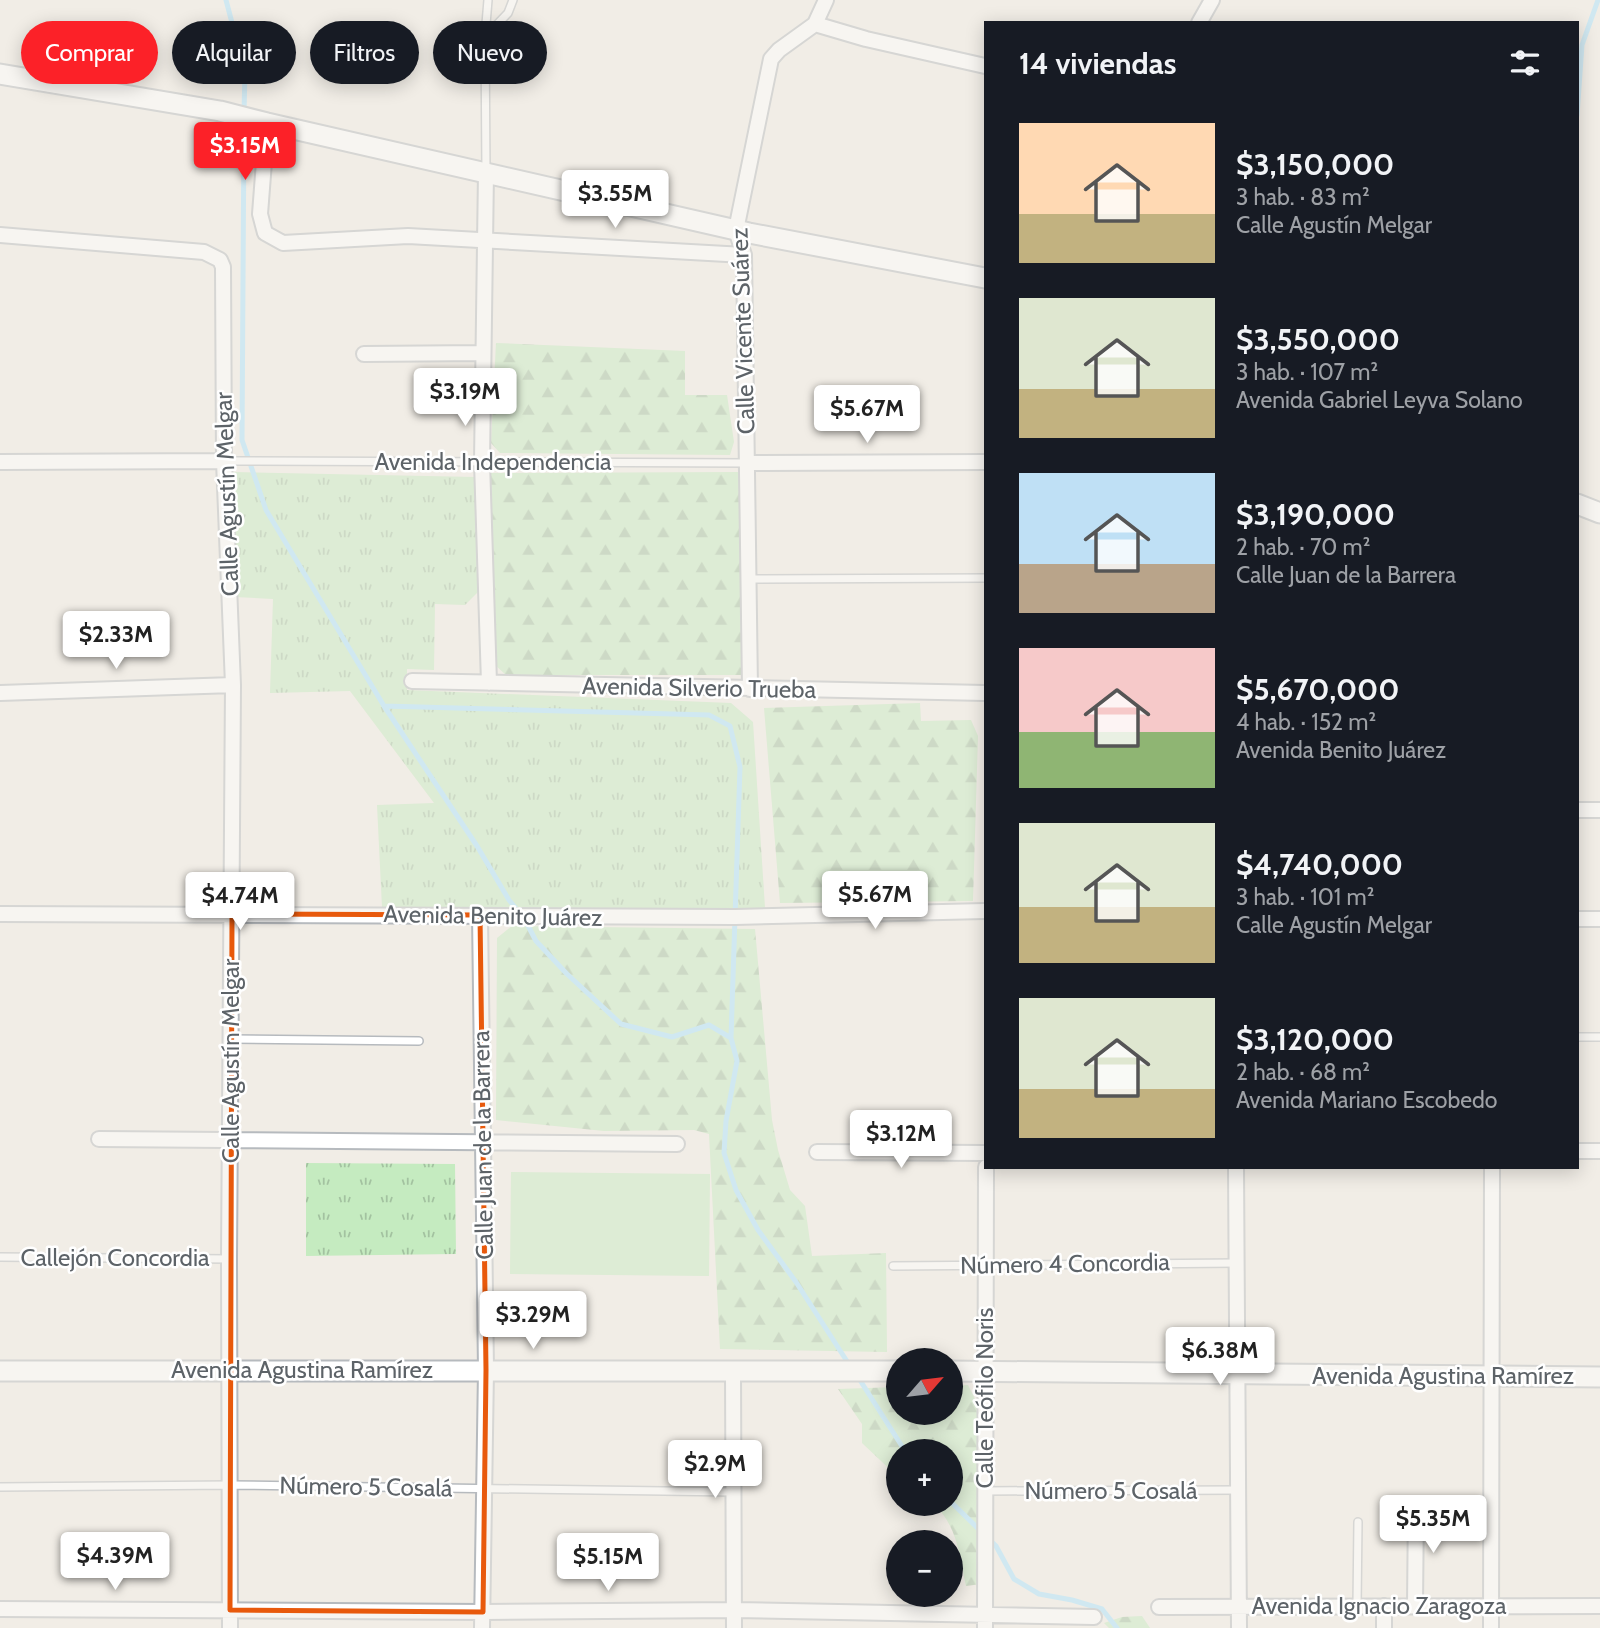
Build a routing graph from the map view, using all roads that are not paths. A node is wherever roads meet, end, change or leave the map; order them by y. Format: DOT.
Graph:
graph roads {
  1 [pos="488,0"];
  2 [pos="513,0"];
  3 [pos="826,0"];
  4 [pos="1212,0"];
  5 [pos="486,21"];
  6 [pos="500,21"];
  7 [pos="1200,21"];
  8 [pos="815,24"];
  9 [pos="984,66"];
  10 [pos="0,74"];
  11 [pos="485,84"];
  12 [pos="261,121"];
  13 [pos="486,172"];
  14 [pos="736,230"];
  15 [pos="0,235"];
  16 [pos="484,239"];
  17 [pos="744,255"];
  18 [pos="984,278"];
  19 [pos="483,353"];
  20 [pos="364,354"];
  21 [pos="224,461"];
  22 [pos="0,462"];
  23 [pos="482,462"];
  24 [pos="984,462"];
  25 [pos="748,463"];
  26 [pos="1579,505"];
  27 [pos="1600,513"];
  28 [pos="984,578"];
  29 [pos="748,579"];
  30 [pos="412,681"];
  31 [pos="489,683"];
  32 [pos="233,685"];
  33 [pos="750,689"];
  34 [pos="0,693"];
  35 [pos="984,693"];
  36 [pos="1579,810"];
  37 [pos="1600,810"];
  38 [pos="984,911"];
  39 [pos="0,914"];
  40 [pos="232,915"];
  41 [pos="480,915"];
  42 [pos="1579,919"];
  43 [pos="1600,919"];
  44 [pos="1579,1037"];
  45 [pos="1600,1037"];
  46 [pos="232,1039"];
  47 [pos="419,1041"];
  48 [pos="99,1139"];
  49 [pos="231,1140"];
  50 [pos="483,1142"];
  51 [pos="677,1144"];
  52 [pos="1579,1150"];
  53 [pos="1600,1151"];
  54 [pos="817,1152"];
  55 [pos="984,1153"];
  56 [pos="986,1169"];
  57 [pos="1236,1169"];
  58 [pos="1492,1169"];
  59 [pos="0,1257"];
  60 [pos="229,1259"];
  61 [pos="1237,1263"];
  62 [pos="986,1264"];
  63 [pos="894,1266"];
  64 [pos="230,1370"];
  65 [pos="486,1370"];
  66 [pos="0,1371"];
  67 [pos="733,1371"];
  68 [pos="886,1371"];
  69 [pos="963,1371"];
  70 [pos="985,1372"];
  71 [pos="1237,1374"];
  72 [pos="1491,1376"];
  73 [pos="1600,1377"];
  74 [pos="230,1485"];
  75 [pos="0,1487"];
  76 [pos="483,1489"];
  77 [pos="1238,1490"];
  78 [pos="984,1491"];
  79 [pos="733,1492"];
  80 [pos="1416,1504"];
  81 [pos="1359,1522"];
  82 [pos="1239,1606"];
  83 [pos="1357,1606"];
  84 [pos="1384,1606"];
  85 [pos="1415,1606"];
  86 [pos="1491,1606"];
  87 [pos="1600,1606"];
  88 [pos="1159,1607"];
  89 [pos="0,1609"];
  90 [pos="230,1610"];
  91 [pos="734,1610"];
  92 [pos="483,1612"];
  93 [pos="1094,1617"];
  94 [pos="985,1622"];
  95 [pos="230,1628"];
  96 [pos="482,1628"];
  97 [pos="734,1628"];
  98 [pos="1239,1628"];
  99 [pos="1384,1628"];
  100 [pos="1491,1628"];
  1 -- 5 [label="lane"];
  2 -- 6 [label="lane"];
  3 -- 8 [label="street, Calle Vicente Suárez"];
  4 -- 7 [label="street"];
  8 -- 9 [label="street"];
  8 -- 14 [label="street, Calle Vicente Suárez"];
  10 -- 12 [label="street"];
  11 -- 13 [label="lane"];
  12 -- 13 [label="street"];
  12 -- 16 [label="street"];
  13 -- 14 [label="street"];
  13 -- 16 [label="street"];
  14 -- 17 [label="street, Calle Vicente Suárez"];
  14 -- 18 [label="street"];
  15 -- 21 [label="street, Calle Agustín Melgar"];
  16 -- 17 [label="street"];
  16 -- 19 [label="street"];
  17 -- 25 [label="street, Calle Vicente Suárez"];
  19 -- 20 [label="street"];
  19 -- 23 [label="street"];
  21 -- 22 [label="street, Avenida Independencia"];
  21 -- 23 [label="lane, Avenida Independencia"];
  21 -- 32 [label="street, Calle Agustín Melgar"];
  23 -- 25 [label="lane, Avenida Independencia"];
  23 -- 31 [label="street"];
  24 -- 25 [label="street, Avenida Independencia"];
  25 -- 29 [label="street, Calle Vicente Suárez"];
  26 -- 27 [label="street"];
  28 -- 29 [label="lane"];
  29 -- 33 [label="street, Calle Vicente Suárez"];
  30 -- 31 [label="street, Avenida Silverio Trueba"];
  31 -- 33 [label="street, Avenida Silverio Trueba"];
  32 -- 34 [label="street"];
  32 -- 40 [label="street, Calle Agustín Melgar"];
  33 -- 35 [label="street, Avenida Silverio Trueba"];
  36 -- 37 [label="street"];
  38 -- 41 [label="street, Avenida Benito Juárez"];
  39 -- 40 [label="street, Avenida Benito Juárez"];
  40 -- 41 [label="street, Avenida Benito Juárez"];
  40 -- 46 [label="street, Calle Agustín Melgar"];
  41 -- 50 [label="street, Calle Juan de la Barrera"];
  42 -- 43 [label="street"];
  44 -- 45 [label="lane"];
  46 -- 47 [label="lane"];
  46 -- 49 [label="street, Calle Agustín Melgar"];
  48 -- 49 [label="street"];
  49 -- 50 [label="street"];
  49 -- 60 [label="street, Calle Agustín Melgar"];
  50 -- 51 [label="street"];
  50 -- 65 [label="street, Calle Juan de la Barrera"];
  52 -- 53 [label="street"];
  54 -- 55 [label="street"];
  56 -- 62 [label="street, Calle Teófilo Noris"];
  57 -- 61 [label="street"];
  58 -- 72 [label="street"];
  59 -- 60 [label="lane, Callejón Concordia"];
  60 -- 64 [label="street, Calle Agustín Melgar"];
  61 -- 62 [label="lane, Número 4 Concordia"];
  61 -- 71 [label="street"];
  62 -- 63 [label="lane, Número 4 Concordia"];
  62 -- 70 [label="street, Calle Teófilo Noris"];
  64 -- 65 [label="street, Avenida Agustina Ramírez"];
  64 -- 66 [label="street, Avenida Agustina Ramírez"];
  64 -- 74 [label="street, Calle Agustín Melgar"];
  65 -- 67 [label="street, Avenida Agustina Ramírez"];
  65 -- 76 [label="street, Calle Juan de la Barrera"];
  67 -- 68 [label="street, Avenida Agustina Ramírez"];
  67 -- 79 [label="street"];
  69 -- 70 [label="street, Avenida Agustina Ramírez"];
  70 -- 71 [label="street, Avenida Agustina Ramírez"];
  70 -- 78 [label="street, Calle Teófilo Noris"];
  71 -- 72 [label="street, Avenida Agustina Ramírez"];
  71 -- 77 [label="street"];
  72 -- 73 [label="street, Avenida Agustina Ramírez"];
  72 -- 86 [label="street"];
  74 -- 75 [label="lane, Número 5 Cosalá"];
  74 -- 76 [label="lane, Número 5 Cosalá"];
  74 -- 90 [label="street, Calle Agustín Melgar"];
  76 -- 79 [label="lane, Número 5 Cosalá"];
  76 -- 92 [label="street, Calle Juan de la Barrera"];
  77 -- 78 [label="lane, Número 5 Cosalá"];
  77 -- 82 [label="street"];
  78 -- 94 [label="street, Calle Teófilo Noris"];
  79 -- 91 [label="street"];
  80 -- 85 [label="street"];
  81 -- 83 [label="lane"];
  82 -- 83 [label="street, Avenida Ignacio Zaragoza"];
  82 -- 88 [label="street, Avenida Ignacio Zaragoza"];
  82 -- 98 [label="street"];
  83 -- 84 [label="street, Avenida Ignacio Zaragoza"];
  84 -- 85 [label="street, Avenida Ignacio Zaragoza"];
  84 -- 99 [label="street"];
  85 -- 86 [label="street, Avenida Ignacio Zaragoza"];
  86 -- 87 [label="street, Avenida Ignacio Zaragoza"];
  86 -- 100 [label="street"];
  89 -- 90 [label="street"];
  90 -- 92 [label="street"];
  90 -- 95 [label="street, Calle Agustín Melgar"];
  91 -- 92 [label="street"];
  91 -- 94 [label="street"];
  91 -- 97 [label="street"];
  92 -- 96 [label="street, Calle Juan de la Barrera"];
  93 -- 94 [label="street"];
}
